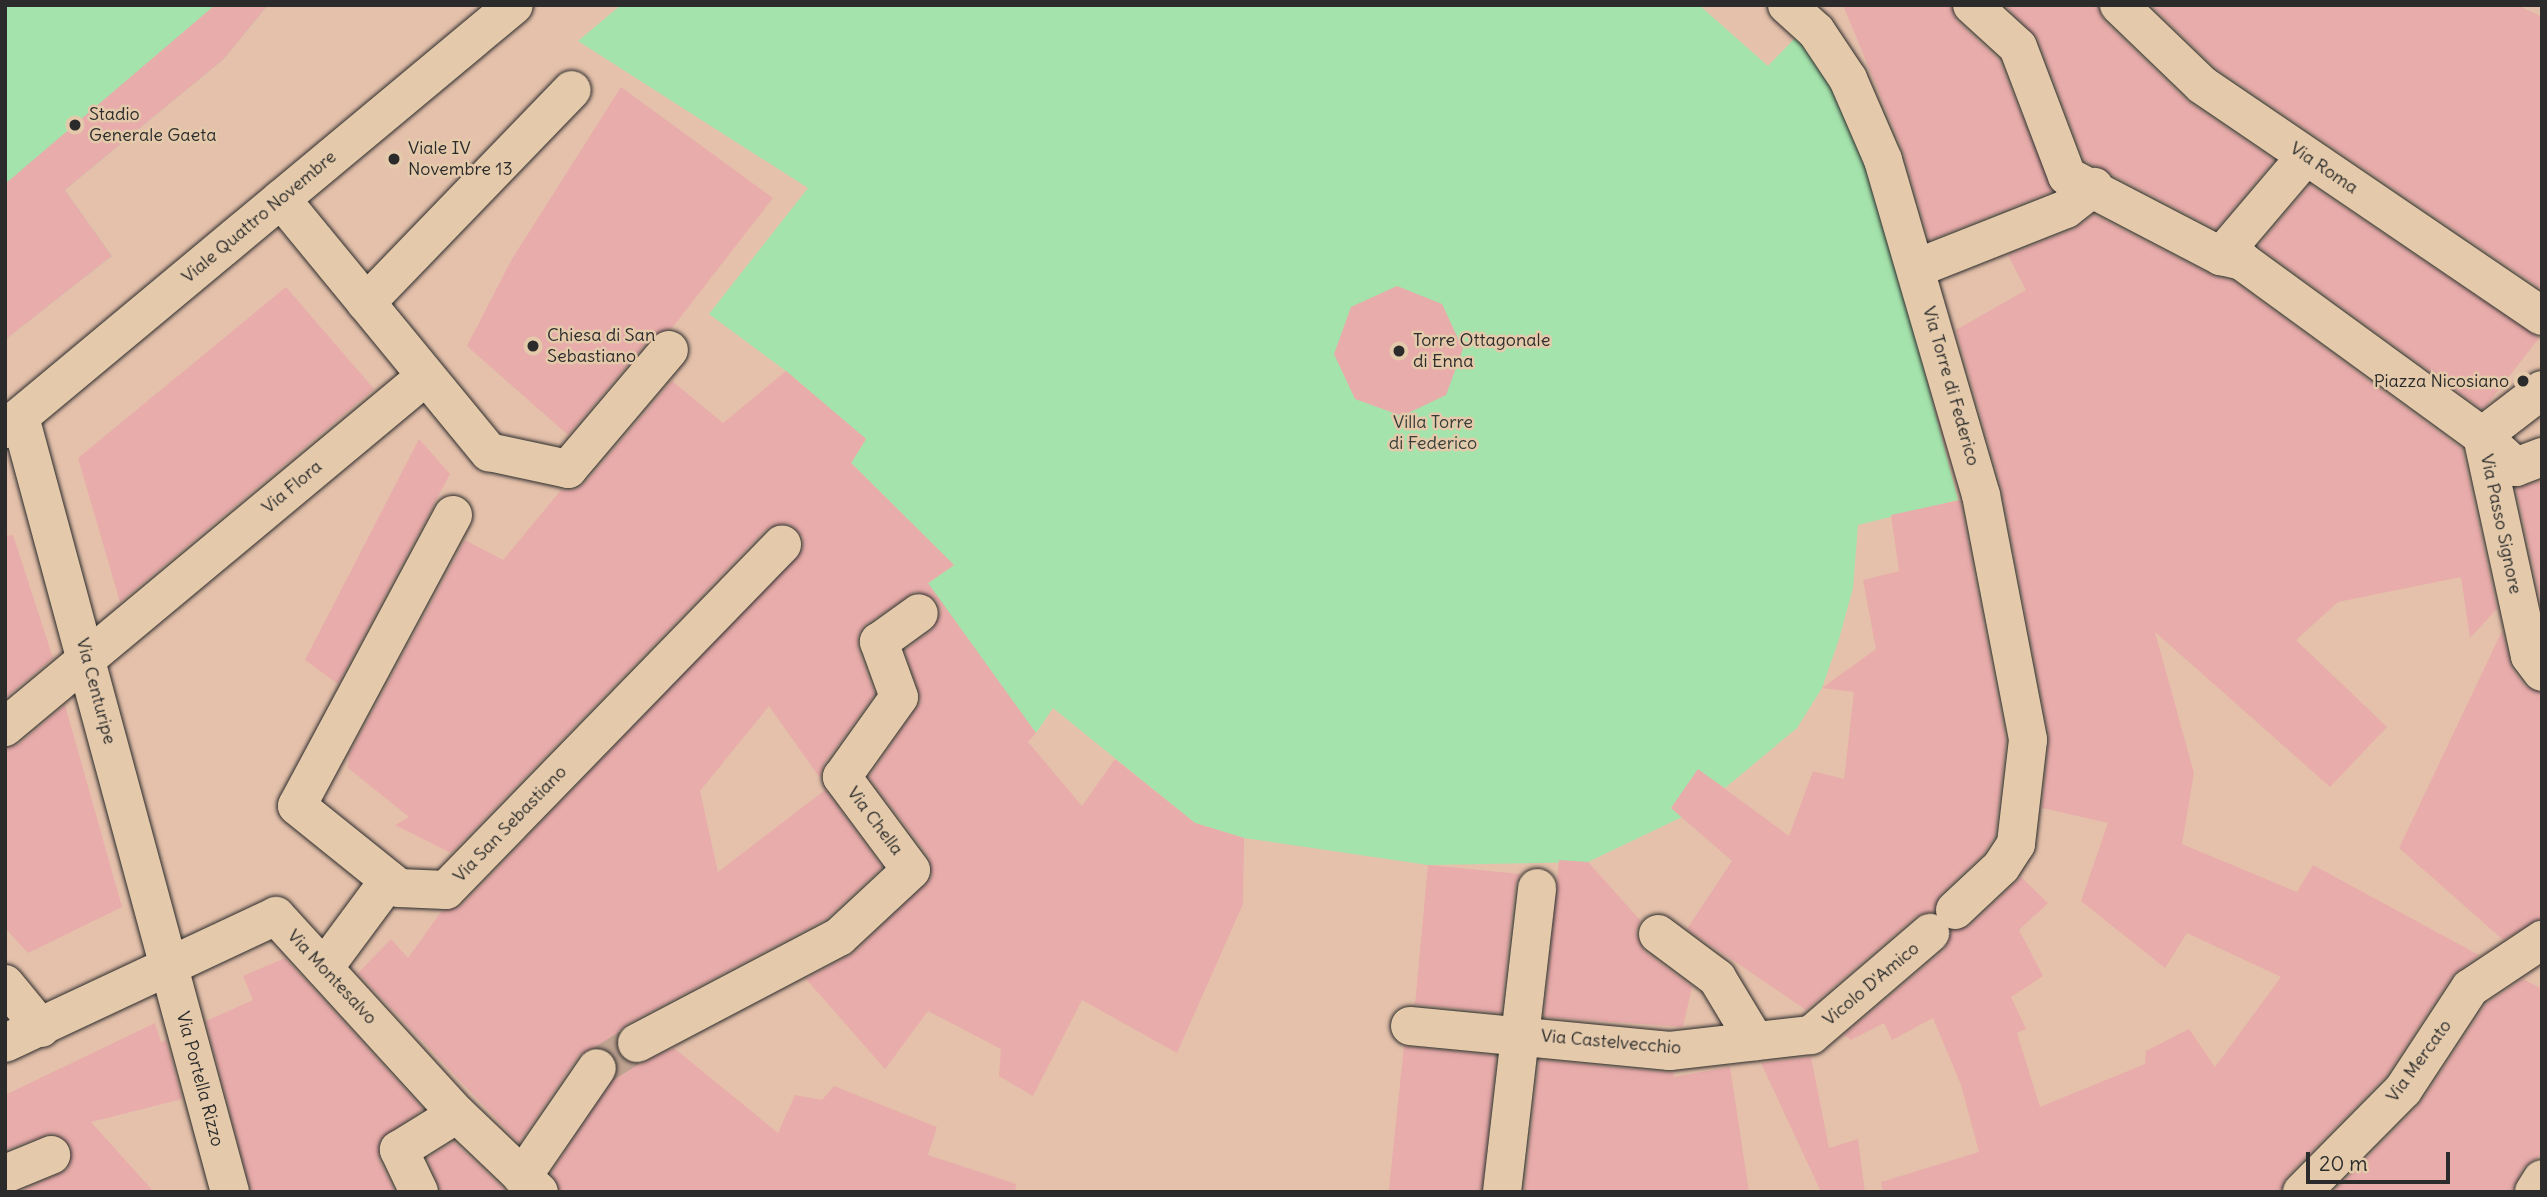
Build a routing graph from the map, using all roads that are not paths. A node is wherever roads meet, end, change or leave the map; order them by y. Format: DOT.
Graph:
graph roads {
  1 [pos="514,5"];
  2 [pos="1787,5"];
  3 [pos="1972,5"];
  4 [pos="2119,5"];
  5 [pos="572,90"];
  6 [pos="2306,156"];
  7 [pos="2094,187"];
  8 [pos="281,199"];
  9 [pos="2221,256"];
  10 [pos="1917,268"];
  11 [pos="366,303"];
  12 [pos="2542,316"];
  13 [pos="669,350"];
  14 [pos="426,376"];
  15 [pos="2542,390"];
  16 [pos="13,423"];
  17 [pos="2482,436"];
  18 [pos="2542,457"];
  19 [pos="453,515"];
  20 [pos="782,544"];
  21 [pos="919,613"];
  22 [pos="87,659"];
  23 [pos="2542,672"];
  24 [pos="5,727"];
  25 [pos="2025,798"];
  26 [pos="389,880"];
  27 [pos="1537,888"];
  28 [pos="1658,934"];
  29 [pos="2542,940"];
  30 [pos="171,966"];
  31 [pos="324,968"];
  32 [pos="5,985"];
  33 [pos="1410,1026"];
  34 [pos="41,1028"];
  35 [pos="1520,1035"];
  36 [pos="1811,1035"];
  37 [pos="1755,1041"];
  38 [pos="5,1043"];
  39 [pos="637,1043"];
  40 [pos="597,1068"];
  41 [pos="457,1114"];
  42 [pos="51,1155"];
  43 [pos="5,1174"];
  44 [pos="2542,1179"];
  45 [pos="530,1184"];
  46 [pos="230,1192"];
  47 [pos="419,1192"];
  48 [pos="1502,1192"];
  49 [pos="2302,1192"];
  50 [pos="2534,1192"];
  1 -- 8 [label="street, Viale Quattro Novembre"];
  2 -- 10 [label="street, Via Torre di Federico"];
  3 -- 7 [label="street, Via Passo Signore"];
  4 -- 6 [label="street, Via Roma"];
  5 -- 11 [label="street"];
  6 -- 9 [label="street"];
  6 -- 12 [label="street, Via Roma"];
  7 -- 9 [label="street, Via Passo Signore"];
  7 -- 10 [label="street"];
  8 -- 11 [label="street"];
  8 -- 16 [label="street, Viale Quattro Novembre"];
  9 -- 17 [label="street, Via Passo Signore"];
  10 -- 25 [label="street, Via Torre di Federico"];
  11 -- 14 [label="street"];
  13 -- 14 [label="street"];
  14 -- 22 [label="street, Via Flora"];
  15 -- 17 [label="street"];
  16 -- 22 [label="street, Via Centuripe"];
  17 -- 18 [label="street"];
  17 -- 23 [label="street, Via Passo Signore"];
  19 -- 26 [label="street, Via San Sebastiano"];
  20 -- 26 [label="street, Via San Sebastiano"];
  21 -- 39 [label="street, Via Chella"];
  22 -- 24 [label="street, Via Flora"];
  22 -- 30 [label="street, Via Centuripe"];
  25 -- 36 [label="street, Vicolo D'Amico"];
  26 -- 31 [label="street"];
  27 -- 35 [label="street"];
  28 -- 37 [label="street"];
  29 -- 49 [label="street, Via Mercato"];
  30 -- 31 [label="street, Via Montesalvo"];
  30 -- 34 [label="street, Via Montesalvo"];
  30 -- 46 [label="street, Via Portella Rizzo"];
  31 -- 41 [label="street, Via Montesalvo"];
  32 -- 34 [label="street"];
  33 -- 35 [label="street, Via Castelvecchio"];
  34 -- 38 [label="street, Via Montesalvo"];
  35 -- 37 [label="street, Via Castelvecchio"];
  35 -- 48 [label="street"];
  36 -- 37 [label="street, Via Castelvecchio"];
  40 -- 45 [label="street"];
  41 -- 45 [label="street, Via Montesalvo"];
  41 -- 47 [label="street"];
  42 -- 43 [label="street"];
  44 -- 50 [label="street"];
}
